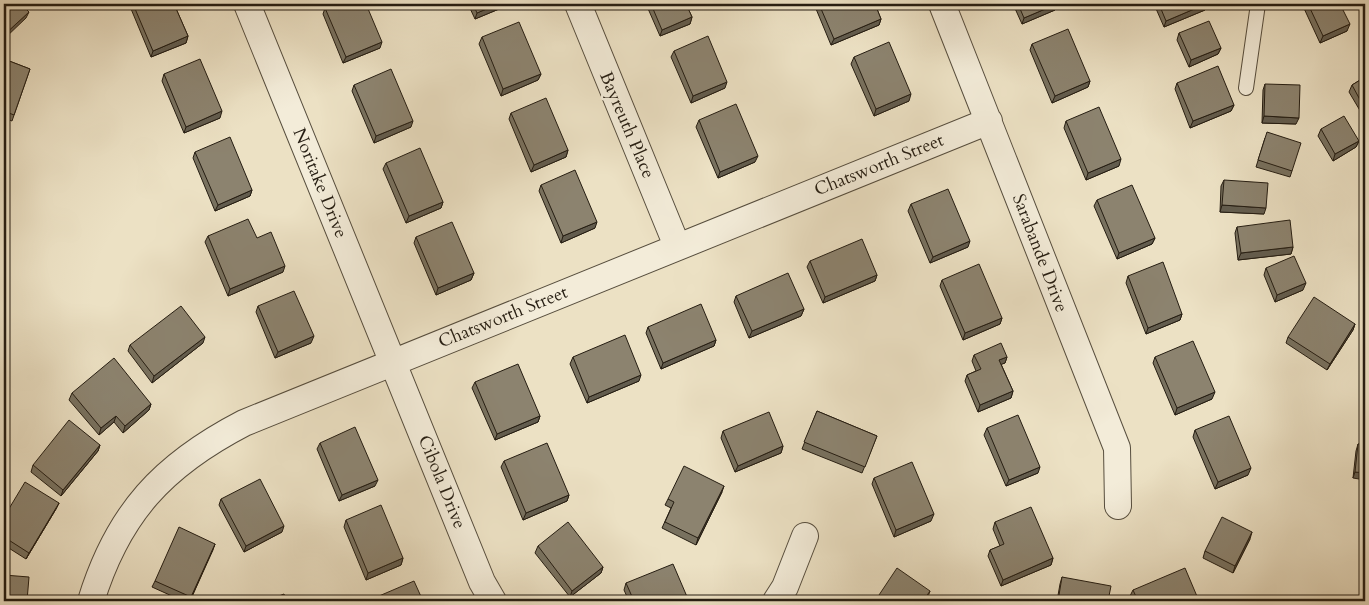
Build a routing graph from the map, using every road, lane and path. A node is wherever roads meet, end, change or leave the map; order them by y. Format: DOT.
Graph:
graph roads {
  1 [pos="246,4"];
  2 [pos="578,4"];
  3 [pos="942,4"];
  4 [pos="1258,4"];
  5 [pos="1246,88"];
  6 [pos="988,121"];
  7 [pos="677,246"];
  8 [pos="393,362"];
  9 [pos="1118,506"];
  10 [pos="805,536"];
  11 [pos="91,601"];
  12 [pos="493,601"];
  13 [pos="776,601"];
  1 -- 8 [label="street, Noritake Drive"];
  2 -- 7 [label="street, Bayreuth Place"];
  3 -- 6 [label="street, Sarabande Drive"];
  4 -- 5 [label="lane"];
  6 -- 7 [label="street, Chatsworth Street"];
  6 -- 9 [label="street, Sarabande Drive"];
  7 -- 8 [label="street, Chatsworth Street"];
  8 -- 11 [label="street, Chatsworth Street"];
  8 -- 12 [label="street, Cibola Drive"];
  10 -- 13 [label="street"];
}
